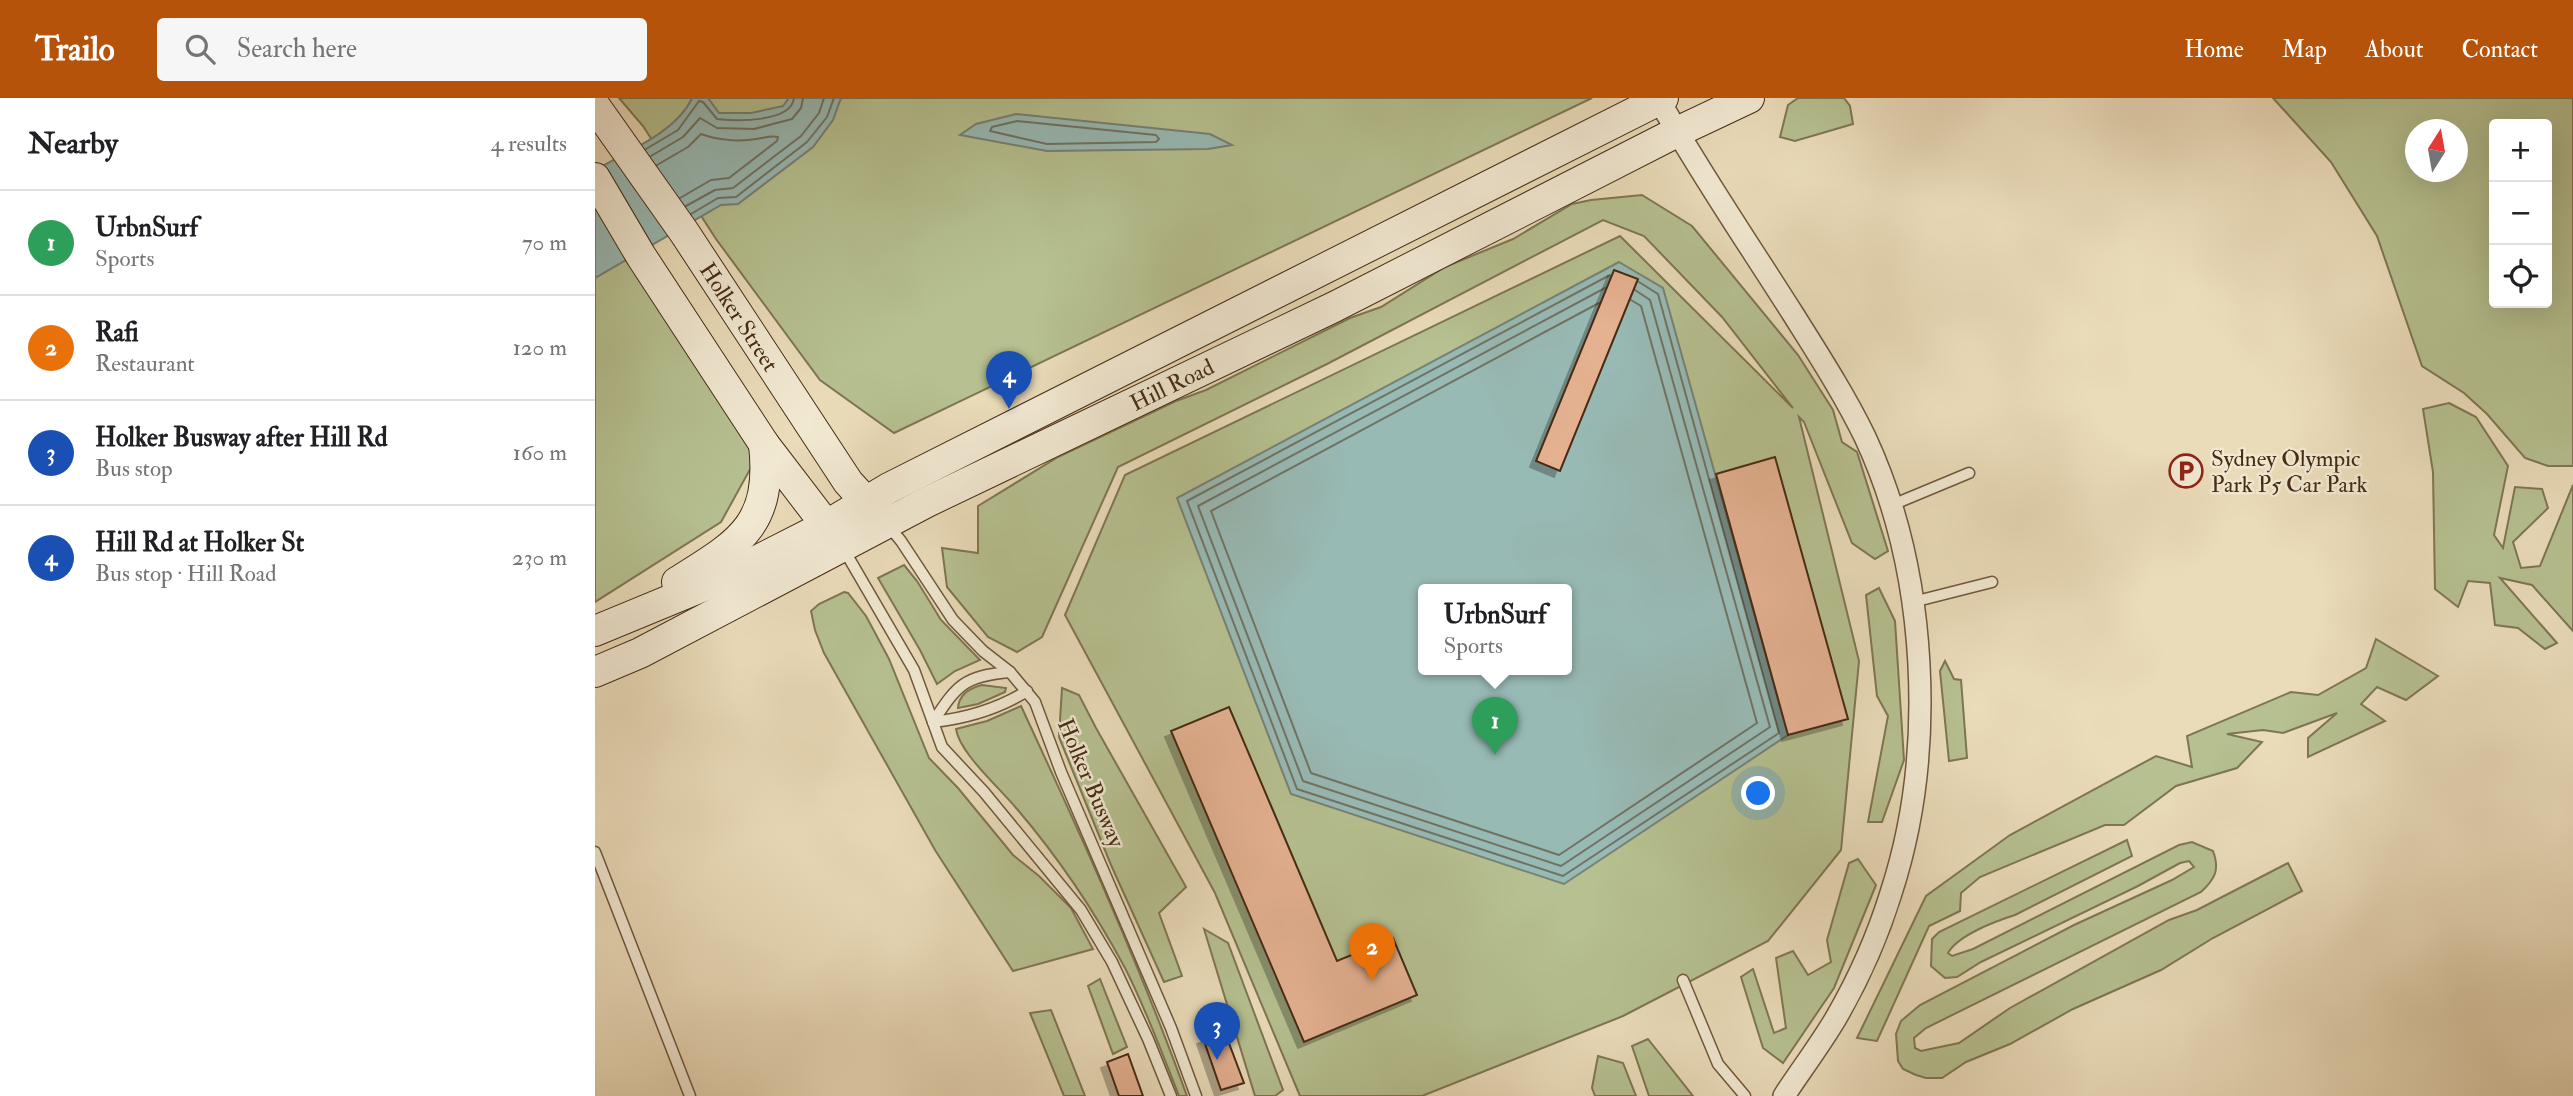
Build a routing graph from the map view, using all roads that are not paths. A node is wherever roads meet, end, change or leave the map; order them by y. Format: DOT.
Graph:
graph roads {
  1 [pos="1749,98"];
  2 [pos="1661,99"];
  3 [pos="597,109"];
  4 [pos="1677,132"];
  5 [pos="595,178"];
  6 [pos="764,444"];
  7 [pos="1969,473"];
  8 [pos="866,502"];
  9 [pos="1892,505"];
  10 [pos="887,524"];
  11 [pos="835,537"];
  12 [pos="1992,582"];
  13 [pos="1913,601"];
  14 [pos="602,628"];
  15 [pos="595,672"];
  16 [pos="1010,672"];
  17 [pos="1027,691"];
  18 [pos="933,722"];
  19 [pos="595,852"];
  20 [pos="1683,980"];
  21 [pos="690,1096"];
  22 [pos="1171,1096"];
  23 [pos="1196,1096"];
  24 [pos="1745,1096"];
  25 [pos="1784,1096"];
  1 -- 4 [label="street, Hill Road"];
  2 -- 4 [label="street"];
  2 -- 8 [label="street, Hill Road"];
  3 -- 8 [label="street, Holker Street"];
  4 -- 9 [label="street"];
  4 -- 10 [label="street, Hill Road"];
  5 -- 6 [label="street, Holker Street"];
  6 -- 11 [label="street, Holker Street"];
  6 -- 14 [label="street"];
  7 -- 9 [label="lane"];
  8 -- 10 [label="street, Holker Street"];
  8 -- 11 [label="street, Hill Road"];
  9 -- 13 [label="street"];
  10 -- 11 [label="street, Hill Road"];
  10 -- 16 [label="lane, Holker Busway"];
  11 -- 14 [label="street, Hill Road"];
  11 -- 15 [label="street, Hill Road"];
  11 -- 18 [label="lane"];
  12 -- 13 [label="lane"];
  13 -- 25 [label="street"];
  16 -- 17 [label="lane, Holker Busway"];
  16 -- 18 [label="lane"];
  17 -- 18 [label="lane"];
  17 -- 23 [label="lane, Holker Busway"];
  18 -- 22 [label="lane"];
  19 -- 21 [label="lane"];
  20 -- 24 [label="lane"];
}
